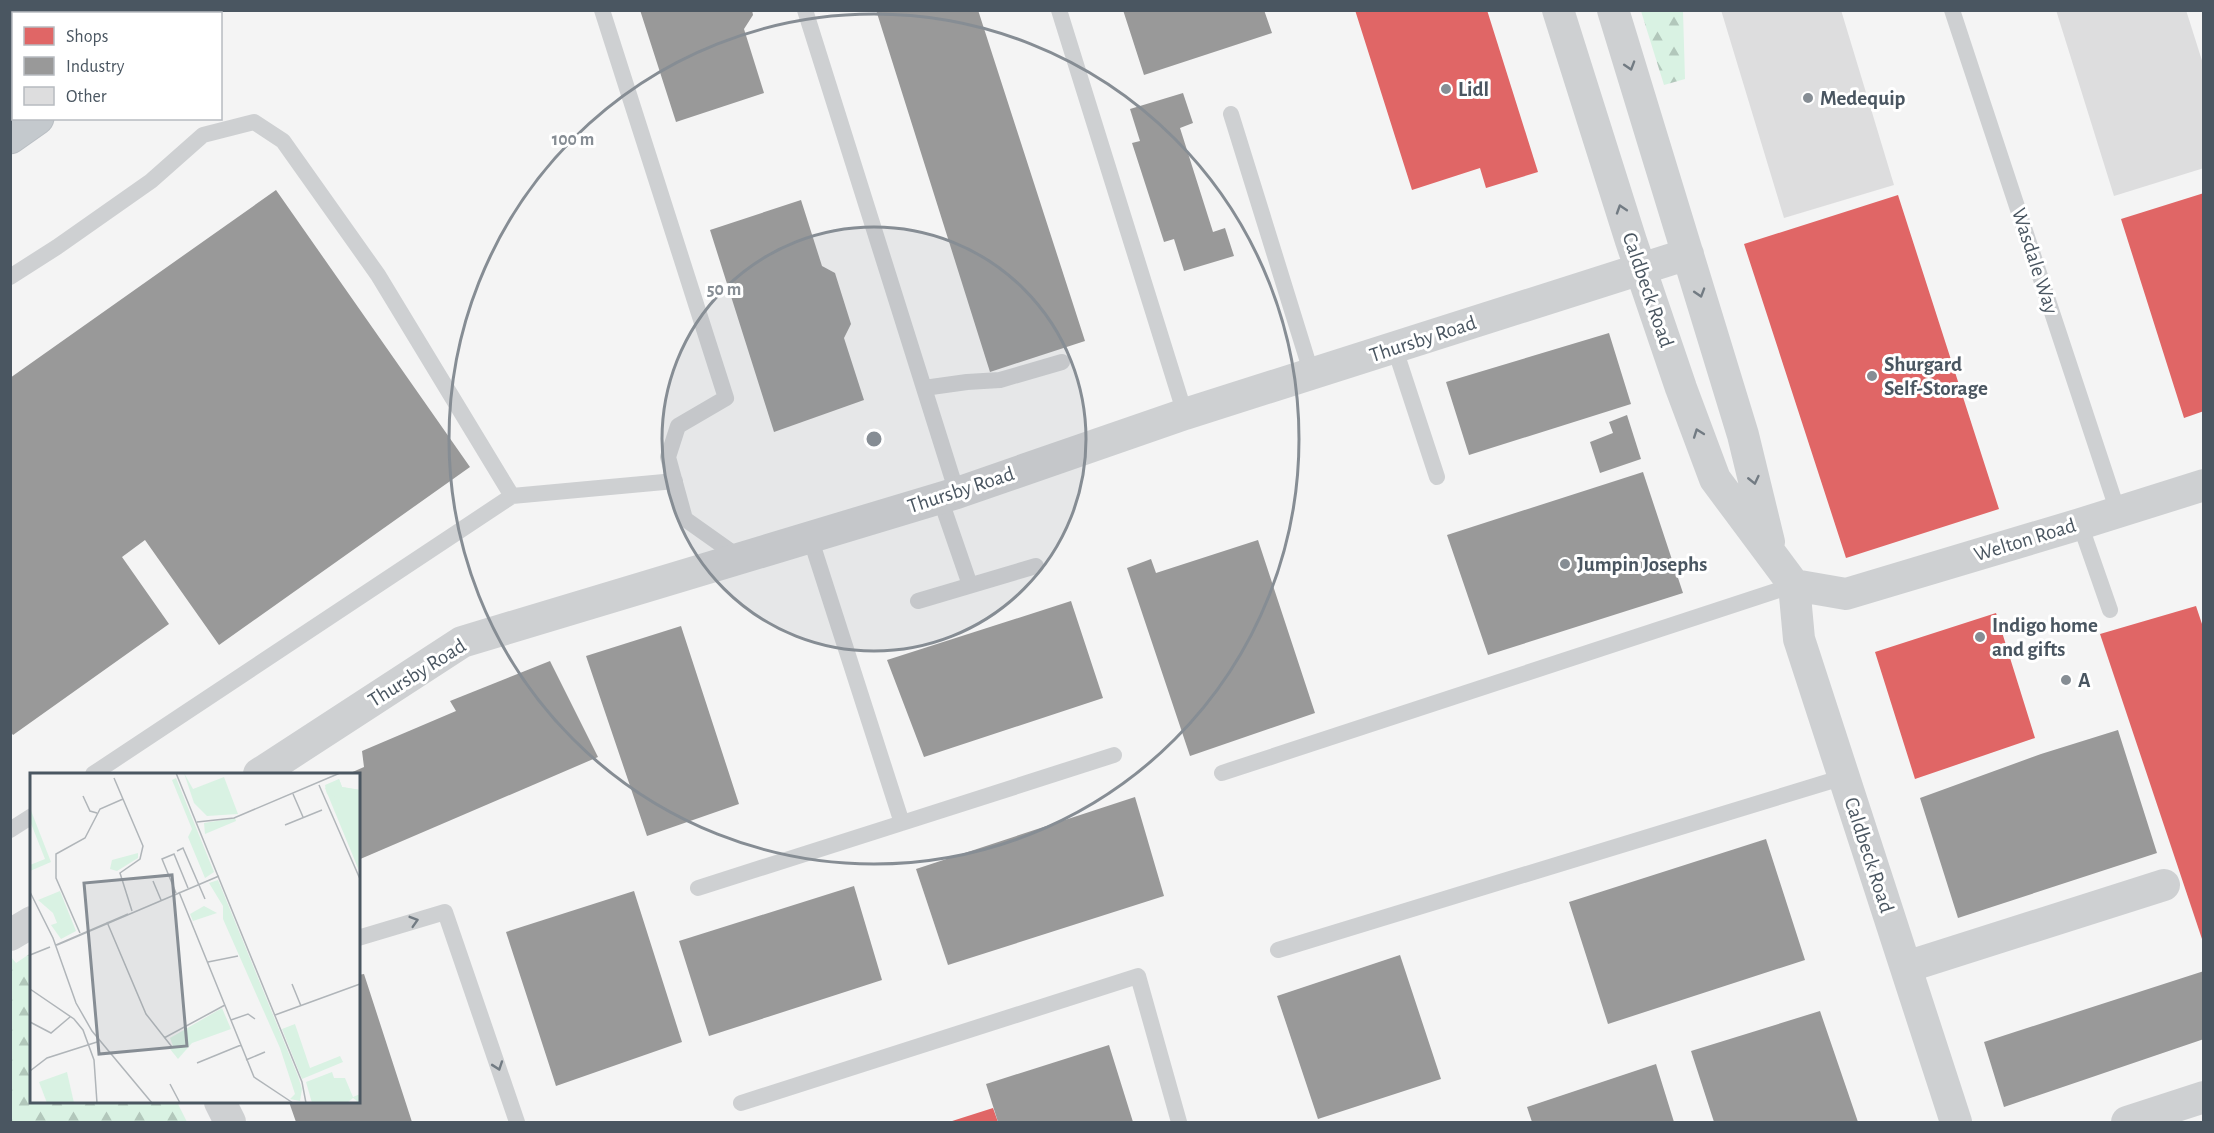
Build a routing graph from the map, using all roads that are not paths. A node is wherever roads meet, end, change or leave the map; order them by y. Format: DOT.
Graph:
graph roads {
  1 [pos="602,10"];
  2 [pos="805,10"];
  3 [pos="1059,10"];
  4 [pos="1557,10"];
  5 [pos="1580,10"];
  6 [pos="1613,10"];
  7 [pos="1952,10"];
  8 [pos="1578,73"];
  9 [pos="1231,114"];
  10 [pos="34,120"];
  11 [pos="10,137"];
  12 [pos="1688,254"];
  13 [pos="1641,269"];
  14 [pos="10,277"];
  15 [pos="1395,349"];
  16 [pos="1062,362"];
  17 [pos="1312,375"];
  18 [pos="924,388"];
  19 [pos="1185,414"];
  20 [pos="1437,477"];
  21 [pos="675,481"];
  22 [pos="2204,484"];
  23 [pos="948,495"];
  24 [pos="512,496"];
  25 [pos="2118,512"];
  26 [pos="2080,524"];
  27 [pos="810,537"];
  28 [pos="1772,554"];
  29 [pos="740,558"];
  30 [pos="1036,566"];
  31 [pos="970,585"];
  32 [pos="1794,585"];
  33 [pos="918,602"];
  34 [pos="2110,610"];
  35 [pos="1114,755"];
  36 [pos="95,773"];
  37 [pos="261,773"];
  38 [pos="1222,773"];
  39 [pos="1844,777"];
  40 [pos="30,817"];
  41 [pos="902,823"];
  42 [pos="10,830"];
  43 [pos="2164,885"];
  44 [pos="698,888"];
  45 [pos="30,923"];
  46 [pos="10,935"];
  47 [pos="360,937"];
  48 [pos="1278,950"];
  49 [pos="1906,967"];
  50 [pos="2204,1097"];
  51 [pos="221,1103"];
  52 [pos="741,1103"];
  53 [pos="230,1122"];
  54 [pos="517,1122"];
  55 [pos="1179,1122"];
  56 [pos="1956,1122"];
  57 [pos="2127,1122"];
  1 -- 21 [label="lane"];
  2 -- 18 [label="lane"];
  3 -- 19 [label="lane"];
  4 -- 8 [label="street, Caldbeck Road"];
  5 -- 8 [label="street"];
  6 -- 12 [label="street, Caldbeck Road, one-way"];
  7 -- 25 [label="lane, Wasdale Way"];
  13 -- 8 [label="street, Caldbeck Road, one-way"];
  9 -- 17 [label="lane"];
  10 -- 11 [label="highway"];
  12 -- 13 [label="street, Thursby Road"];
  12 -- 28 [label="street, Caldbeck Road, one-way"];
  13 -- 15 [label="street, Thursby Road"];
  28 -- 13 [label="street, Caldbeck Road, one-way"];
  14 -- 24 [label="lane"];
  15 -- 17 [label="street, Thursby Road"];
  15 -- 20 [label="lane"];
  16 -- 18 [label="lane"];
  17 -- 19 [label="street, Thursby Road"];
  18 -- 23 [label="lane"];
  19 -- 23 [label="street, Thursby Road"];
  21 -- 24 [label="lane"];
  21 -- 29 [label="lane"];
  22 -- 25 [label="street, Welton Road"];
  23 -- 27 [label="street, Thursby Road"];
  23 -- 31 [label="lane"];
  24 -- 36 [label="lane"];
  25 -- 26 [label="street, Welton Road"];
  26 -- 32 [label="street, Welton Road"];
  26 -- 34 [label="lane"];
  27 -- 29 [label="street, Thursby Road"];
  27 -- 41 [label="lane"];
  28 -- 32 [label="street, Caldbeck Road"];
  29 -- 37 [label="street, Thursby Road"];
  30 -- 31 [label="lane"];
  31 -- 33 [label="lane"];
  32 -- 38 [label="lane"];
  32 -- 39 [label="street, Caldbeck Road"];
  35 -- 41 [label="lane"];
  39 -- 48 [label="lane"];
  39 -- 49 [label="street, Caldbeck Road"];
  40 -- 42 [label="lane"];
  41 -- 44 [label="lane"];
  43 -- 49 [label="street"];
  45 -- 46 [label="street"];
  47 -- 54 [label="lane, one-way"];
  49 -- 56 [label="street, Caldbeck Road"];
  50 -- 57 [label="street"];
  51 -- 53 [label="street"];
  52 -- 55 [label="lane"];
}
